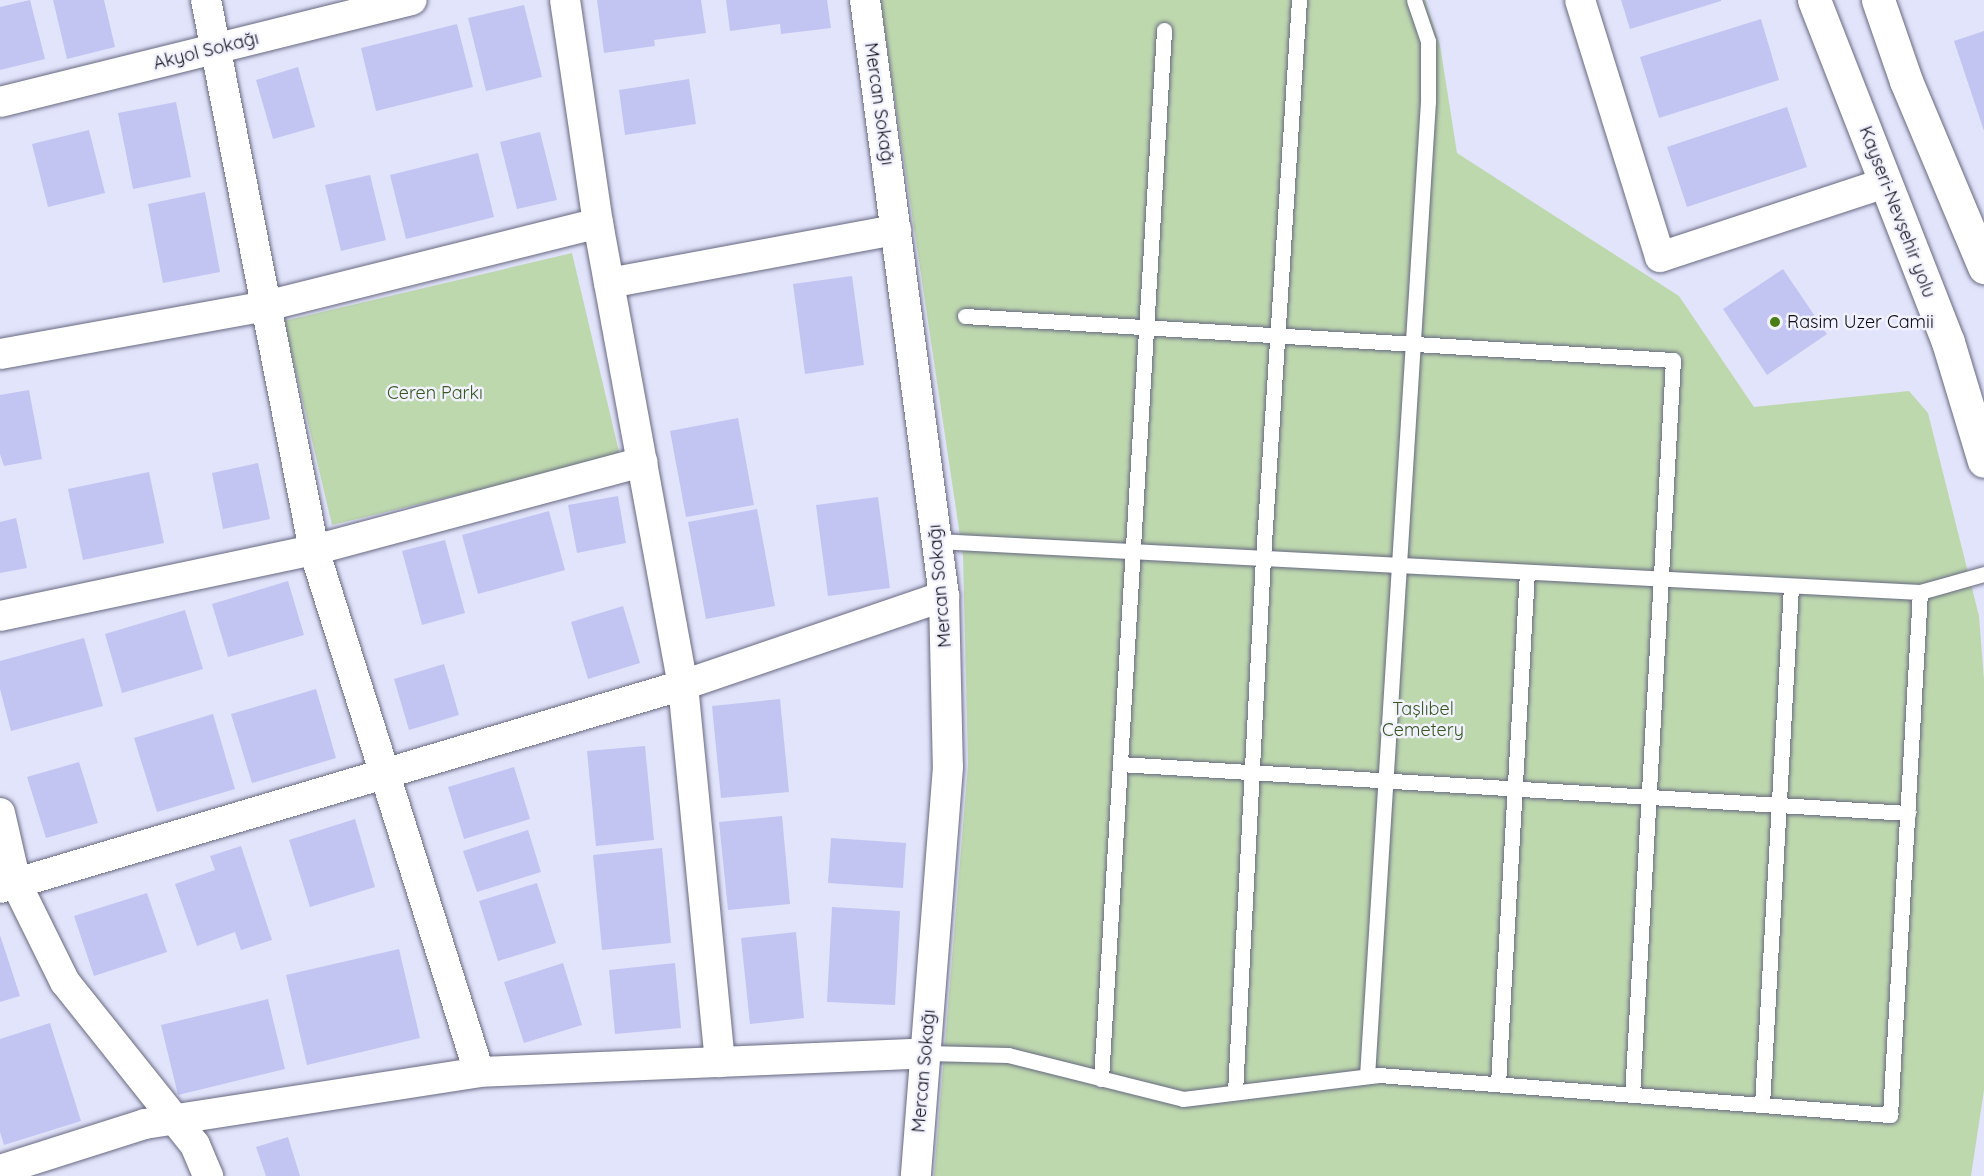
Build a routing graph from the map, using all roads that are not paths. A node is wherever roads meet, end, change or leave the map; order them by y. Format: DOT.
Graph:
graph roads {
  1 [pos="206,0"];
  2 [pos="412,0"];
  3 [pos="565,0"];
  4 [pos="865,0"];
  5 [pos="1299,0"];
  6 [pos="1414,0"];
  7 [pos="1580,0"];
  8 [pos="1814,0"];
  9 [pos="1878,0"];
  10 [pos="1890,0"];
  11 [pos="1164,30"];
  12 [pos="215,49"];
  13 [pos="1906,81"];
  14 [pos="0,102"];
  15 [pos="1885,183"];
  16 [pos="598,223"];
  17 [pos="896,230"];
  18 [pos="1984,267"];
  19 [pos="609,283"];
  20 [pos="266,306"];
  21 [pos="965,316"];
  22 [pos="1146,328"];
  23 [pos="1278,336"];
  24 [pos="1412,344"];
  25 [pos="0,354"];
  26 [pos="1984,461"];
  27 [pos="642,462"];
  28 [pos="937,541"];
  29 [pos="314,550"];
  30 [pos="1133,551"];
  31 [pos="1263,558"];
  32 [pos="1398,565"];
  33 [pos="1527,572"];
  34 [pos="1984,574"];
  35 [pos="1661,579"];
  36 [pos="1791,586"];
  37 [pos="1920,592"];
  38 [pos="944,596"];
  39 [pos="0,616"];
  40 [pos="683,686"];
  41 [pos="1120,764"];
  42 [pos="1252,772"];
  43 [pos="383,774"];
  44 [pos="1385,781"];
  45 [pos="1514,789"];
  46 [pos="1648,797"];
  47 [pos="1779,805"];
  48 [pos="0,813"];
  49 [pos="1908,813"];
  50 [pos="8,885"];
  51 [pos="926,1053"];
  52 [pos="720,1062"];
  53 [pos="479,1072"];
  54 [pos="1367,1076"];
  55 [pos="1101,1078"];
  56 [pos="1498,1084"];
  57 [pos="1235,1092"];
  58 [pos="1632,1095"];
  59 [pos="1762,1105"];
  60 [pos="175,1119"];
  61 [pos="0,1170"];
  62 [pos="208,1176"];
  63 [pos="916,1176"];
  1 -- 12 [label="street"];
  2 -- 12 [label="street, Akyol Sokağı"];
  3 -- 16 [label="street"];
  4 -- 17 [label="street, Mercan Sokağı"];
  5 -- 23 [label="lane"];
  6 -- 24 [label="lane"];
  7 -- 15 [label="street"];
  8 -- 15 [label="highway, Kayseri-Nevşehir yolu"];
  9 -- 13 [label="highway"];
  10 -- 13 [label="highway"];
  11 -- 22 [label="lane"];
  12 -- 14 [label="street, Akyol Sokağı"];
  12 -- 20 [label="street"];
  13 -- 18 [label="highway"];
  15 -- 26 [label="highway, Kayseri-Nevşehir yolu"];
  16 -- 19 [label="street"];
  16 -- 20 [label="street"];
  17 -- 19 [label="street"];
  17 -- 28 [label="street, Mercan Sokağı"];
  19 -- 27 [label="street"];
  20 -- 25 [label="street"];
  20 -- 29 [label="street"];
  21 -- 22 [label="lane"];
  22 -- 23 [label="lane"];
  22 -- 30 [label="lane"];
  23 -- 24 [label="lane"];
  23 -- 31 [label="lane"];
  24 -- 32 [label="lane"];
  24 -- 35 [label="lane"];
  27 -- 29 [label="street"];
  27 -- 40 [label="street"];
  28 -- 30 [label="lane"];
  28 -- 38 [label="street, Mercan Sokağı"];
  29 -- 39 [label="street"];
  29 -- 43 [label="street"];
  30 -- 31 [label="lane"];
  30 -- 41 [label="lane"];
  31 -- 32 [label="lane"];
  31 -- 42 [label="lane"];
  32 -- 33 [label="lane"];
  32 -- 44 [label="lane"];
  33 -- 35 [label="lane"];
  33 -- 45 [label="lane"];
  34 -- 37 [label="lane"];
  35 -- 36 [label="lane"];
  35 -- 46 [label="lane"];
  36 -- 37 [label="lane"];
  36 -- 47 [label="lane"];
  37 -- 49 [label="lane"];
  38 -- 40 [label="street"];
  38 -- 51 [label="street, Mercan Sokağı"];
  40 -- 43 [label="street"];
  40 -- 52 [label="street"];
  41 -- 42 [label="lane"];
  41 -- 55 [label="lane"];
  42 -- 44 [label="lane"];
  42 -- 57 [label="lane"];
  43 -- 50 [label="street"];
  43 -- 53 [label="street"];
  44 -- 45 [label="lane"];
  44 -- 54 [label="lane"];
  45 -- 46 [label="lane"];
  45 -- 56 [label="lane"];
  46 -- 47 [label="lane"];
  46 -- 58 [label="lane"];
  47 -- 49 [label="lane"];
  47 -- 59 [label="lane"];
  48 -- 50 [label="street"];
  49 -- 59 [label="lane"];
  50 -- 60 [label="street"];
  51 -- 52 [label="street"];
  51 -- 55 [label="lane"];
  51 -- 63 [label="street, Mercan Sokağı"];
  52 -- 53 [label="street"];
  53 -- 60 [label="street"];
  54 -- 56 [label="lane"];
  54 -- 57 [label="lane"];
  55 -- 57 [label="lane"];
  56 -- 58 [label="lane"];
  58 -- 59 [label="lane"];
  60 -- 61 [label="street"];
  60 -- 62 [label="street"];
}
